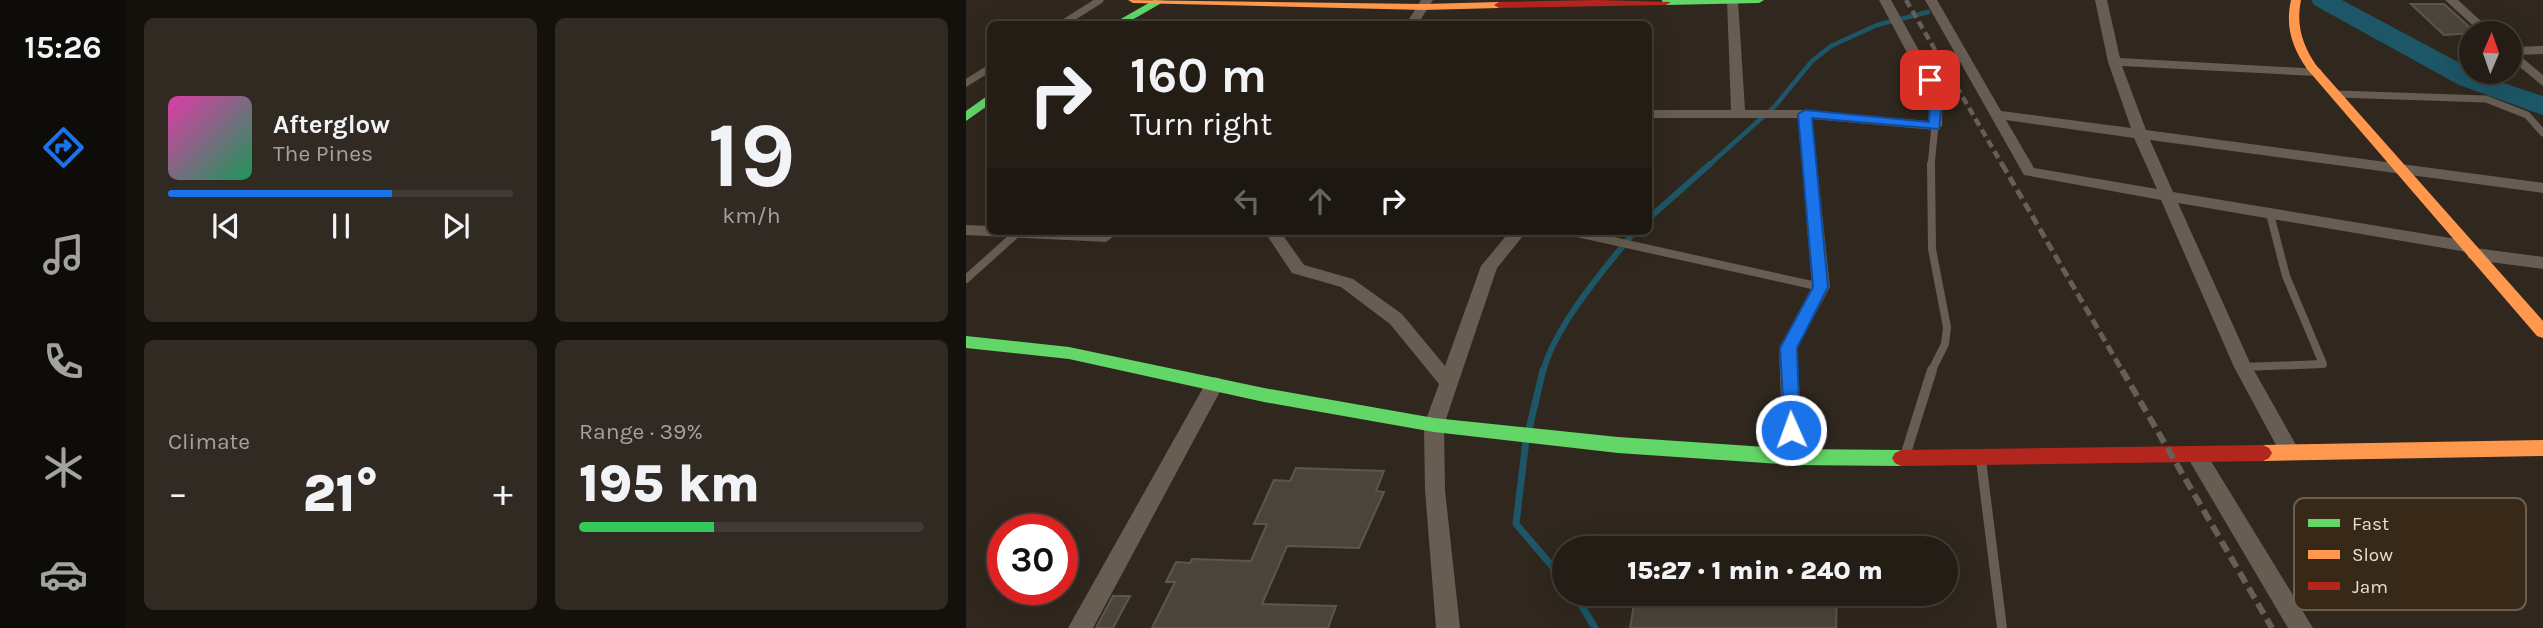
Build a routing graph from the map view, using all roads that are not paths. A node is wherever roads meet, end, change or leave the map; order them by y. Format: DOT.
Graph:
graph roads {
  1 [pos="1100,0"];
  2 [pos="1133,0"];
  3 [pos="1759,0"];
  4 [pos="1885,0"];
  5 [pos="1931,0"];
  6 [pos="2101,0"];
  7 [pos="2296,0"];
  8 [pos="2451,0"];
  9 [pos="1161,1"];
  10 [pos="1732,1"];
  11 [pos="1229,2"];
  12 [pos="1590,2"];
  13 [pos="1426,4"];
  14 [pos="1067,21"];
  15 [pos="1124,21"];
  16 [pos="1414,21"];
  17 [pos="1587,21"];
  18 [pos="2475,21"];
  19 [pos="2543,50"];
  20 [pos="2522,51"];
  21 [pos="2114,62"];
  22 [pos="2522,63"];
  23 [pos="987,70"];
  24 [pos="2316,72"];
  25 [pos="2543,82"];
  26 [pos="966,83"];
  27 [pos="2335,94"];
  28 [pos="987,100"];
  29 [pos="1652,114"];
  30 [pos="1738,114"];
  31 [pos="1805,114"];
  32 [pos="1996,114"];
  33 [pos="966,117"];
  34 [pos="1935,126"];
  35 [pos="2543,133"];
  36 [pos="2140,134"];
  37 [pos="2399,168"];
  38 [pos="2543,188"];
  39 [pos="2170,197"];
  40 [pos="2270,214"];
  41 [pos="966,230"];
  42 [pos="987,232"];
  43 [pos="1015,235"];
  44 [pos="1275,235"];
  45 [pos="1516,235"];
  46 [pos="1583,235"];
  47 [pos="1631,247"];
  48 [pos="2471,250"];
  49 [pos="2543,263"];
  50 [pos="966,279"];
  51 [pos="1821,287"];
  52 [pos="2542,330"];
  53 [pos="966,342"];
  54 [pos="2243,367"];
  55 [pos="1449,383"];
  56 [pos="1215,384"];
  57 [pos="1434,425"];
  58 [pos="2543,447"];
  59 [pos="2290,452"];
  60 [pos="2196,454"];
  61 [pos="1793,457"];
  62 [pos="1905,458"];
  63 [pos="1981,458"];
  64 [pos="1080,628"];
  65 [pos="1448,628"];
  66 [pos="2002,628"];
  67 [pos="2301,628"];
  1 -- 14 [label="lane"];
  2 -- 9 [label="street"];
  3 -- 10 [label="street"];
  4 -- 34 [label="street"];
  5 -- 32 [label="street"];
  6 -- 21 [label="street"];
  7 -- 24 [label="street"];
  8 -- 18 [label="street"];
  9 -- 11 [label="street"];
  9 -- 15 [label="street"];
  10 -- 12 [label="street"];
  10 -- 30 [label="street"];
  11 -- 13 [label="street"];
  12 -- 13 [label="street"];
  12 -- 17 [label="street"];
  13 -- 16 [label="street"];
  19 -- 20 [label="street"];
  21 -- 24 [label="street"];
  21 -- 36 [label="street"];
  22 -- 25 [label="street"];
  23 -- 26 [label="lane"];
  24 -- 27 [label="street"];
  27 -- 35 [label="lane"];
  27 -- 37 [label="street"];
  28 -- 33 [label="street"];
  29 -- 30 [label="street"];
  30 -- 31 [label="street"];
  31 -- 34 [label="street"];
  31 -- 51 [label="street"];
  32 -- 36 [label="street"];
  32 -- 39 [label="street"];
  34 -- 62 [label="lane"];
  36 -- 37 [label="street"];
  36 -- 39 [label="street"];
  37 -- 38 [label="street"];
  37 -- 48 [label="street"];
  39 -- 40 [label="street"];
  39 -- 54 [label="street"];
  40 -- 48 [label="street"];
  40 -- 54 [label="lane"];
  41 -- 42 [label="street"];
  43 -- 50 [label="lane"];
  44 -- 55 [label="street"];
  45 -- 55 [label="street"];
  46 -- 47 [label="lane"];
  47 -- 51 [label="lane"];
  48 -- 49 [label="street"];
  48 -- 52 [label="street"];
  51 -- 61 [label="street"];
  53 -- 56 [label="street"];
  54 -- 59 [label="street"];
  55 -- 57 [label="street"];
  56 -- 57 [label="street"];
  56 -- 64 [label="street"];
  57 -- 61 [label="street"];
  57 -- 65 [label="street"];
  58 -- 59 [label="street"];
  59 -- 60 [label="street"];
  60 -- 63 [label="street"];
  60 -- 67 [label="street"];
  61 -- 62 [label="street"];
  62 -- 63 [label="street"];
  63 -- 66 [label="lane"];
}
